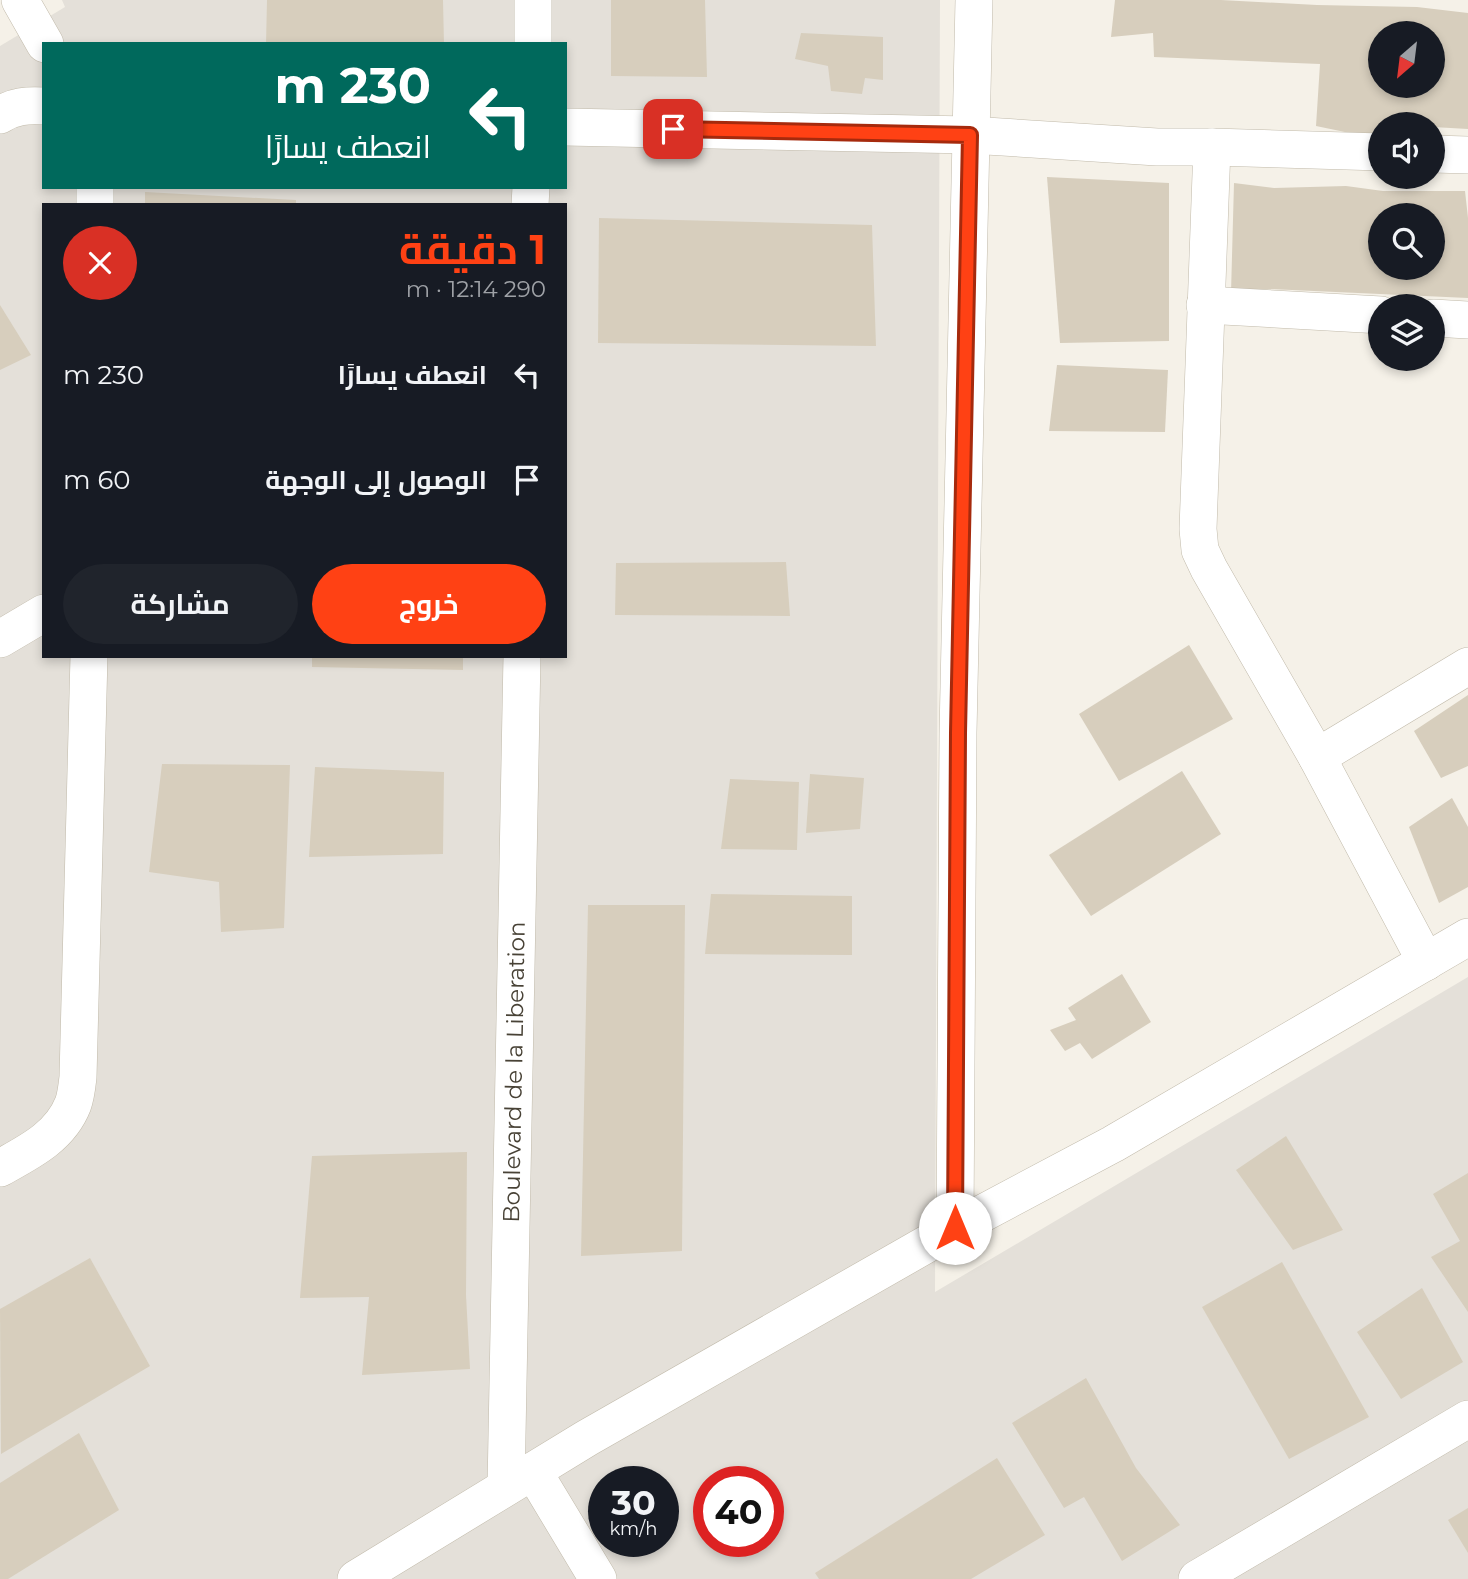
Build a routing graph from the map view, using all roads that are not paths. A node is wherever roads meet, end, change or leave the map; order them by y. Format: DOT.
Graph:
graph roads {
  1 [pos="20,0"];
  2 [pos="533,0"];
  3 [pos="974,0"];
  4 [pos="44,42"];
  5 [pos="533,42"];
  6 [pos="42,106"];
  7 [pos="0,115"];
  8 [pos="567,127"];
  9 [pos="970,135"];
  10 [pos="1212,147"];
  11 [pos="1368,152"];
  12 [pos="1445,154"];
  13 [pos="1468,155"];
  14 [pos="1205,305"];
  15 [pos="1368,314"];
  16 [pos="1445,319"];
  17 [pos="1468,320"];
  18 [pos="42,614"];
  19 [pos="0,639"];
  20 [pos="89,658"];
  21 [pos="522,658"];
  22 [pos="1468,666"];
  23 [pos="1317,757"];
  24 [pos="1468,937"];
  25 [pos="1426,962"];
  26 [pos="0,1168"];
  27 [pos="955,1228"];
  28 [pos="1468,1419"];
  29 [pos="519,1479"];
  30 [pos="356,1579"];
  31 [pos="598,1579"];
  32 [pos="1197,1579"];
  1 -- 4 [label="street"];
  2 -- 5 [label="street"];
  3 -- 9 [label="street"];
  6 -- 7 [label="street"];
  8 -- 9 [label="street"];
  9 -- 10 [label="street"];
  9 -- 27 [label="street"];
  10 -- 11 [label="street"];
  10 -- 14 [label="street"];
  12 -- 13 [label="street"];
  14 -- 15 [label="street"];
  14 -- 23 [label="street"];
  16 -- 17 [label="street"];
  18 -- 19 [label="street"];
  20 -- 26 [label="street"];
  21 -- 29 [label="street, Boulevard de la Liberation"];
  22 -- 23 [label="street"];
  23 -- 25 [label="street"];
  24 -- 25 [label="street"];
  25 -- 27 [label="street"];
  27 -- 29 [label="street"];
  28 -- 32 [label="street"];
  29 -- 30 [label="street"];
  29 -- 31 [label="street"];
}
